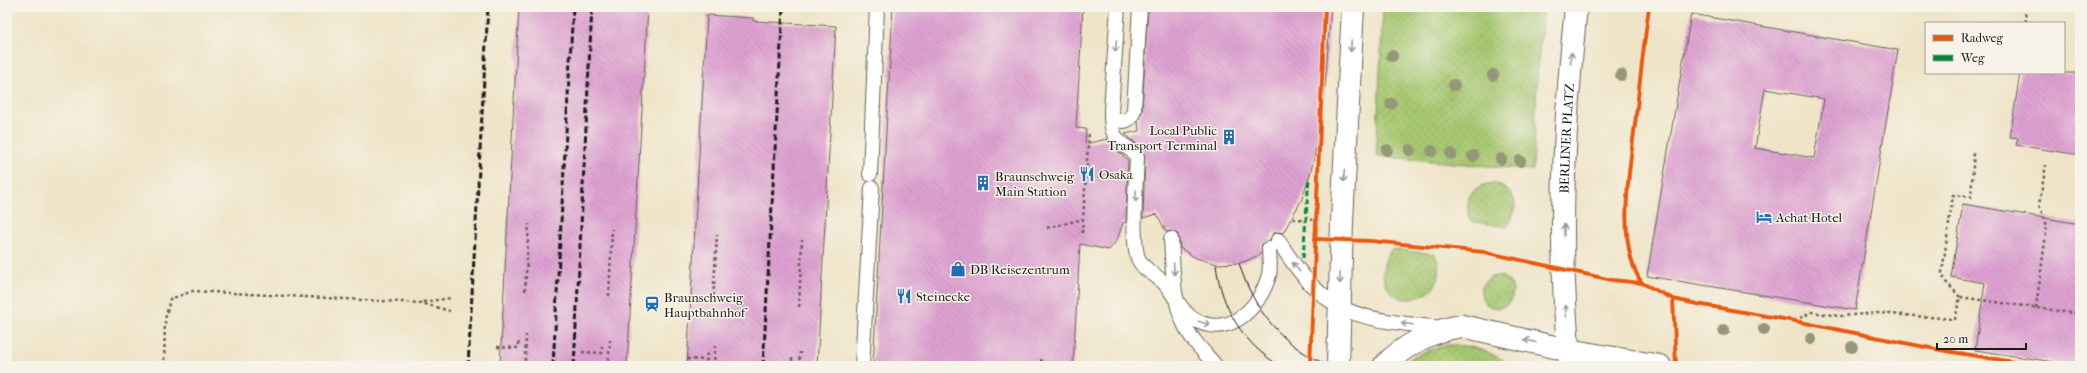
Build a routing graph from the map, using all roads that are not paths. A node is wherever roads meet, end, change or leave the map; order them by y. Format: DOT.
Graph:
graph roads {
  1 [pos="877,7"];
  2 [pos="1118,7"];
  3 [pos="1140,7"];
  4 [pos="1353,7"];
  5 [pos="1576,7"];
  6 [pos="1111,111"];
  7 [pos="1171,239"];
  8 [pos="1176,299"];
  9 [pos="1340,308"];
  10 [pos="1446,328"];
  11 [pos="1569,358"];
  12 [pos="862,366"];
  13 [pos="1216,366"];
  14 [pos="1338,366"];
  15 [pos="1384,366"];
  16 [pos="1660,366"];
  1 -- 12 [label="lane"];
  2 -- 6 [label="lane, one-way"];
  3 -- 6 [label="lane"];
  4 -- 9 [label="main road, one-way"];
  11 -- 5 [label="main road, BERLINER PLATZ, one-way"];
  6 -- 8 [label="lane, one-way"];
  7 -- 8 [label="lane, one-way"];
  8 -- 9 [label="lane"];
  8 -- 13 [label="lane"];
  10 -- 9 [label="lane, one-way"];
  9 -- 14 [label="main road"];
  11 -- 10 [label="main road, one-way"];
  10 -- 15 [label="main road"];
  11 -- 16 [label="main road"];
}
